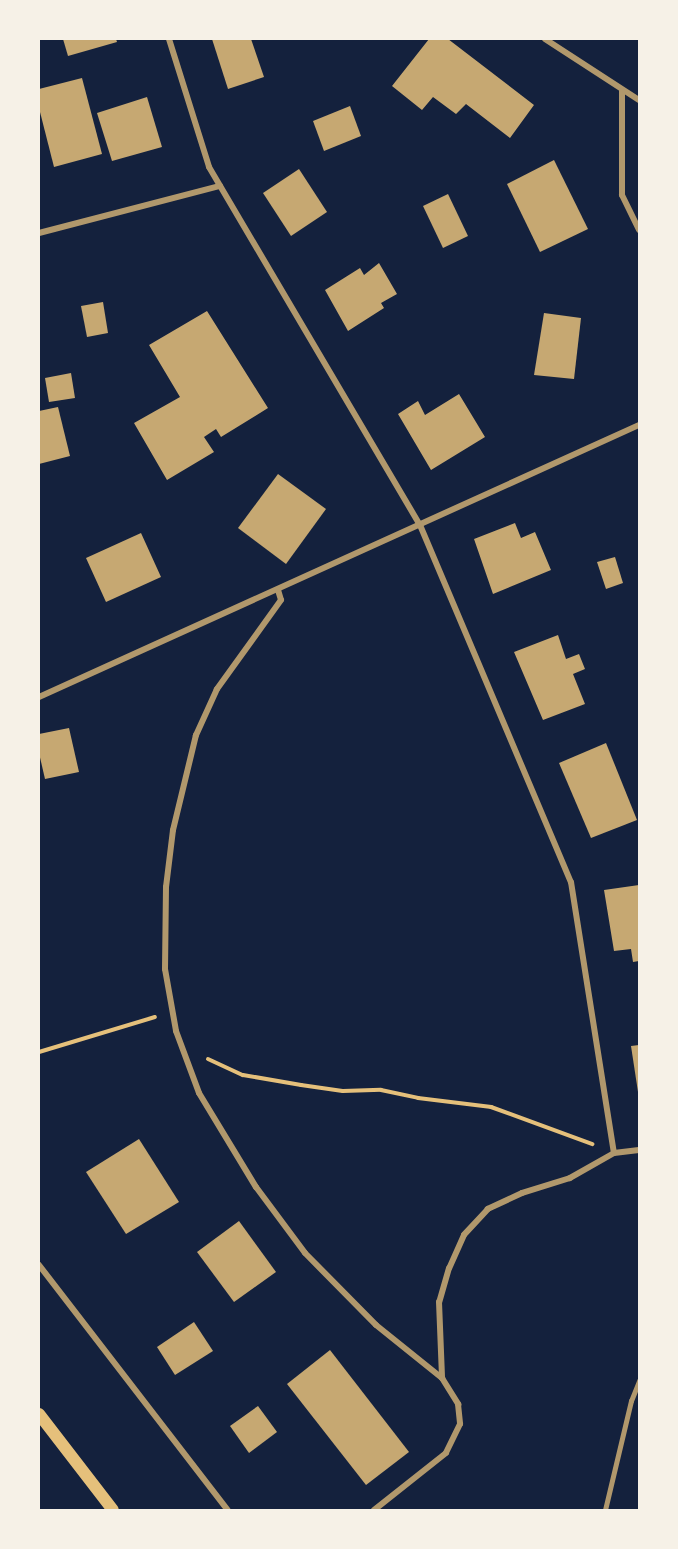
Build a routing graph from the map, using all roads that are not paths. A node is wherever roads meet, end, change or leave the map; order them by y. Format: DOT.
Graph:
graph roads {
  1 [pos="169,39"];
  2 [pos="545,39"];
  3 [pos="622,91"];
  4 [pos="639,100"];
  5 [pos="220,186"];
  6 [pos="639,230"];
  7 [pos="39,233"];
  8 [pos="639,425"];
  9 [pos="420,525"];
  10 [pos="278,590"];
  11 [pos="39,697"];
  12 [pos="639,1150"];
  13 [pos="614,1153"];
  14 [pos="39,1264"];
  15 [pos="442,1378"];
  16 [pos="639,1381"];
  17 [pos="39,1414"];
  18 [pos="113,1510"];
  19 [pos="228,1510"];
  20 [pos="374,1510"];
  21 [pos="605,1510"];
  1 -- 5 [label="street"];
  2 -- 3 [label="street"];
  3 -- 4 [label="street"];
  3 -- 6 [label="street"];
  5 -- 7 [label="street"];
  5 -- 9 [label="street"];
  8 -- 9 [label="street"];
  9 -- 10 [label="street"];
  9 -- 13 [label="street"];
  10 -- 11 [label="street"];
  10 -- 15 [label="street"];
  12 -- 13 [label="street"];
  13 -- 15 [label="street"];
  14 -- 19 [label="street"];
  15 -- 20 [label="street"];
  16 -- 21 [label="lane"];
  17 -- 18 [label="main road"];
}
